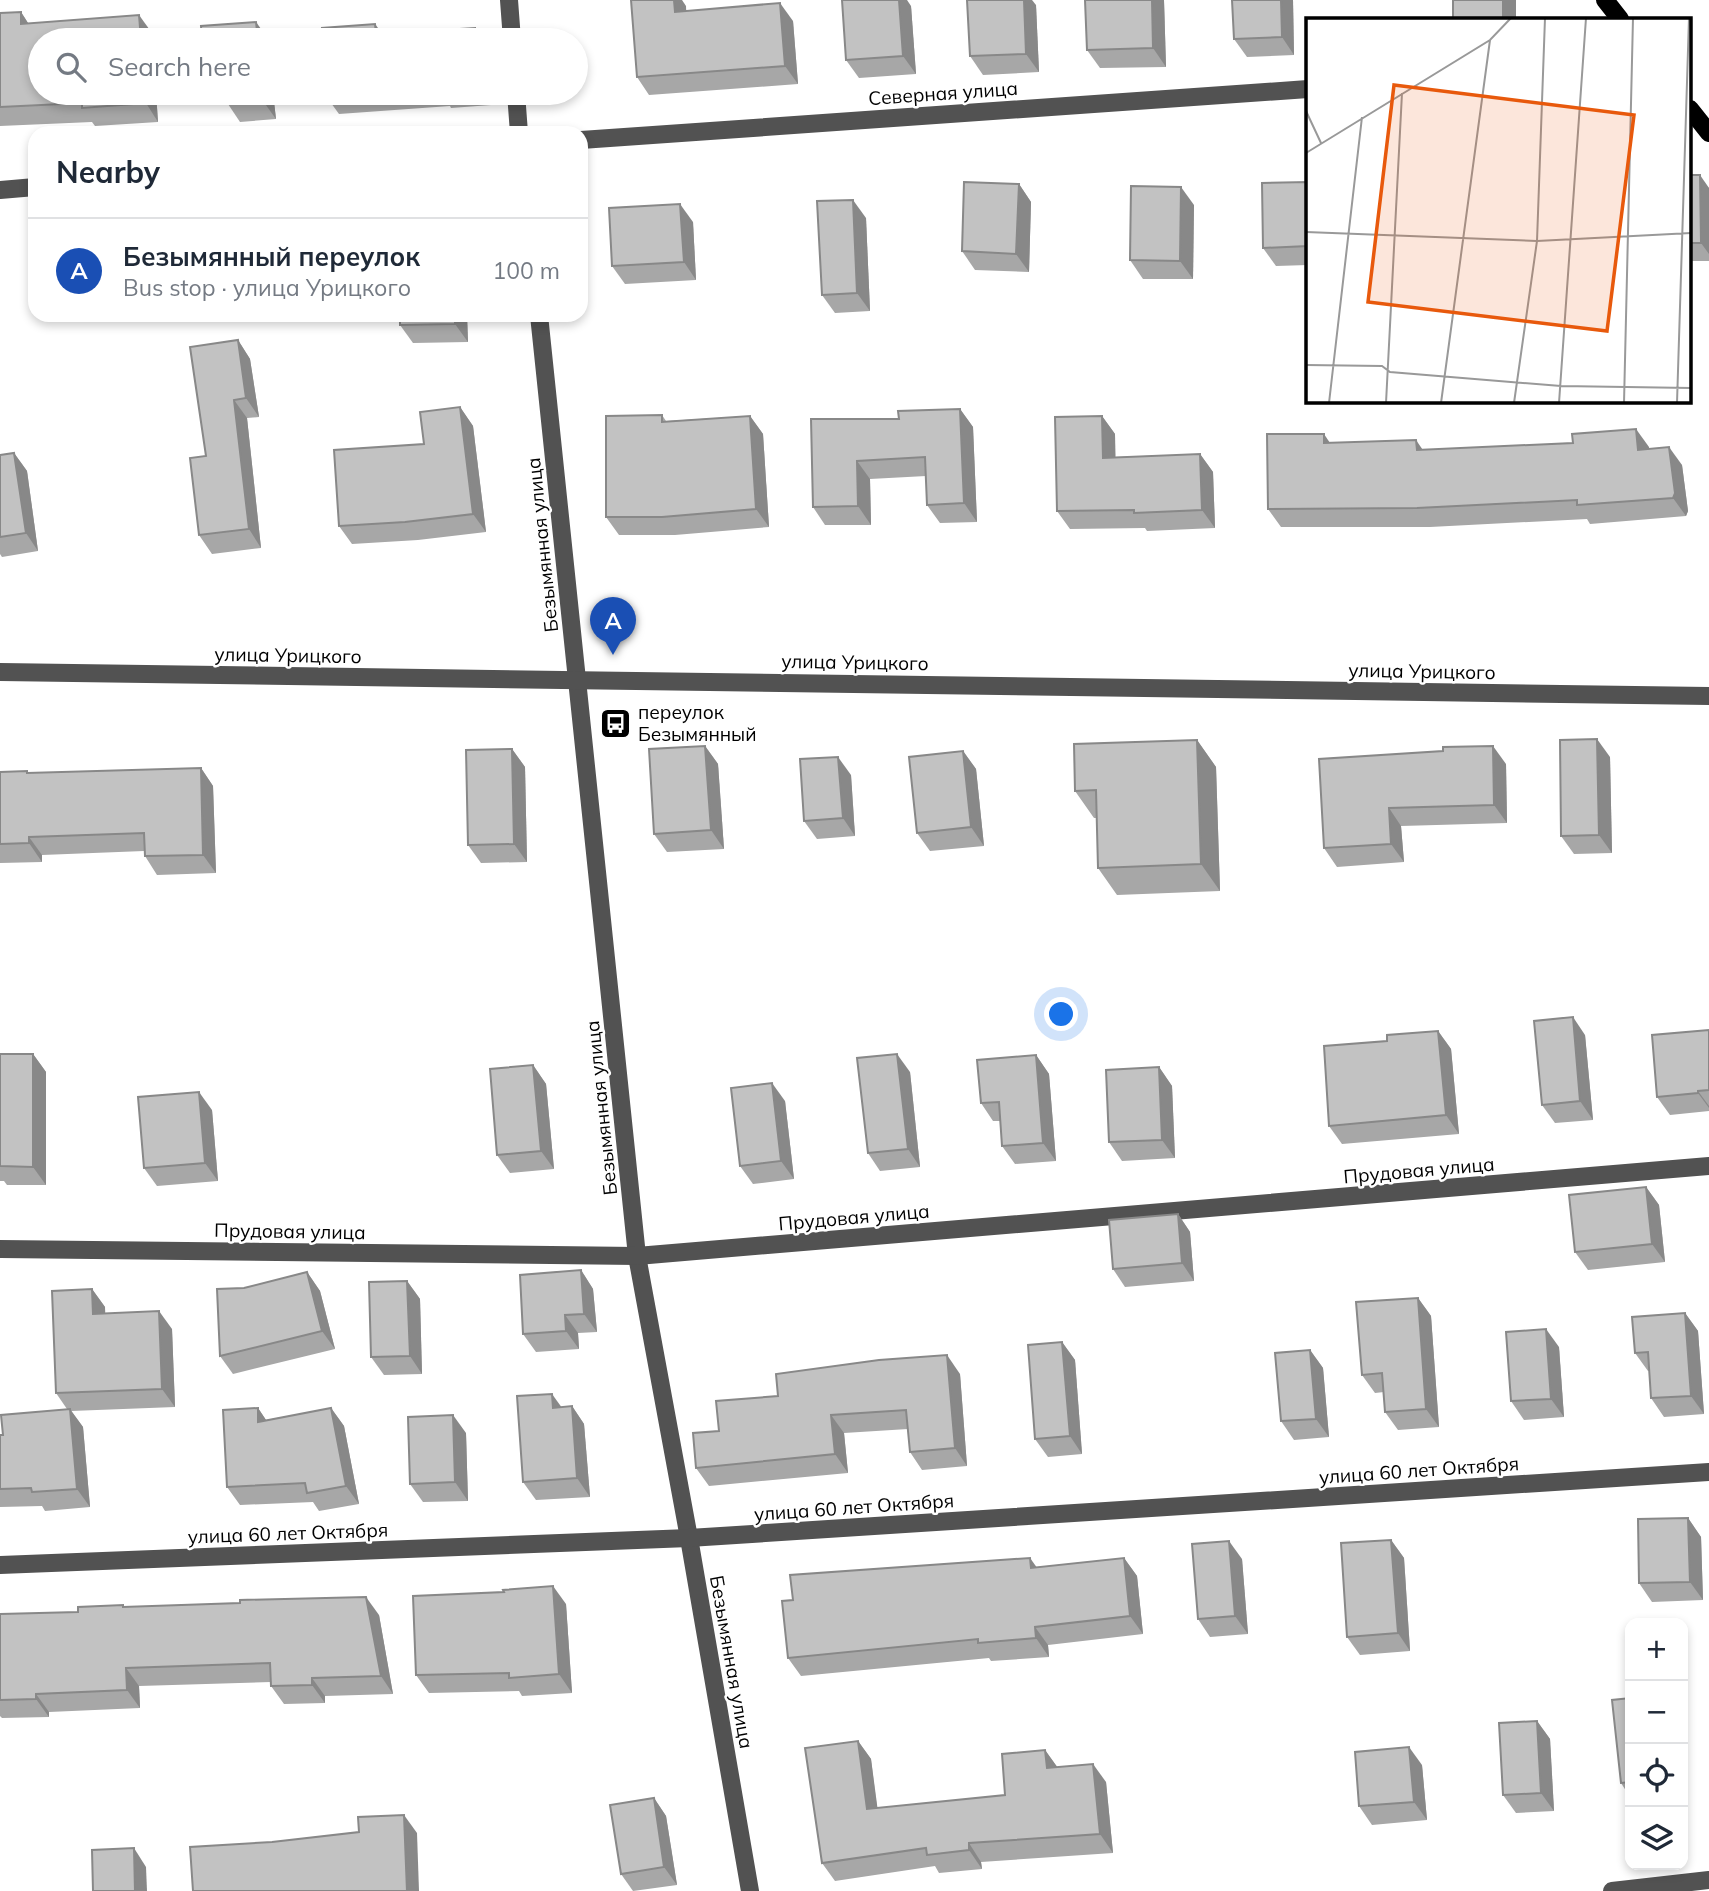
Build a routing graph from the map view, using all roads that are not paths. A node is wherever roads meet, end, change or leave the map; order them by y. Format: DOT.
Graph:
graph roads {
  1 [pos="509,0"];
  2 [pos="1605,0"];
  3 [pos="1619,18"];
  4 [pos="511,28"];
  5 [pos="1306,89"];
  6 [pos="517,105"];
  7 [pos="1692,112"];
  8 [pos="518,126"];
  9 [pos="1709,133"];
  10 [pos="588,139"];
  11 [pos="28,188"];
  12 [pos="0,190"];
  13 [pos="539,322"];
  14 [pos="0,672"];
  15 [pos="578,679"];
  16 [pos="1709,696"];
  17 [pos="1709,1166"];
  18 [pos="0,1248"];
  19 [pos="637,1256"];
  20 [pos="1709,1472"];
  21 [pos="689,1538"];
  22 [pos="0,1565"];
  23 [pos="1709,1880"];
  24 [pos="750,1891"];
  25 [pos="1612,1891"];
  1 -- 4 [label="street"];
  2 -- 3 [label="main road"];
  5 -- 10 [label="street, Северная улица"];
  6 -- 8 [label="street"];
  7 -- 9 [label="main road"];
  11 -- 12 [label="street"];
  13 -- 15 [label="street, Безымянная улица"];
  14 -- 15 [label="street, улица Урицкого"];
  15 -- 16 [label="street, улица Урицкого"];
  15 -- 19 [label="street, Безымянная улица"];
  17 -- 19 [label="street, Прудовая улица"];
  18 -- 19 [label="street, Прудовая улица"];
  19 -- 21 [label="street, Безымянная улица"];
  20 -- 21 [label="street, улица 60 лет Октября"];
  21 -- 22 [label="street, улица 60 лет Октября"];
  21 -- 24 [label="street, Безымянная улица"];
  23 -- 25 [label="street"];
}
